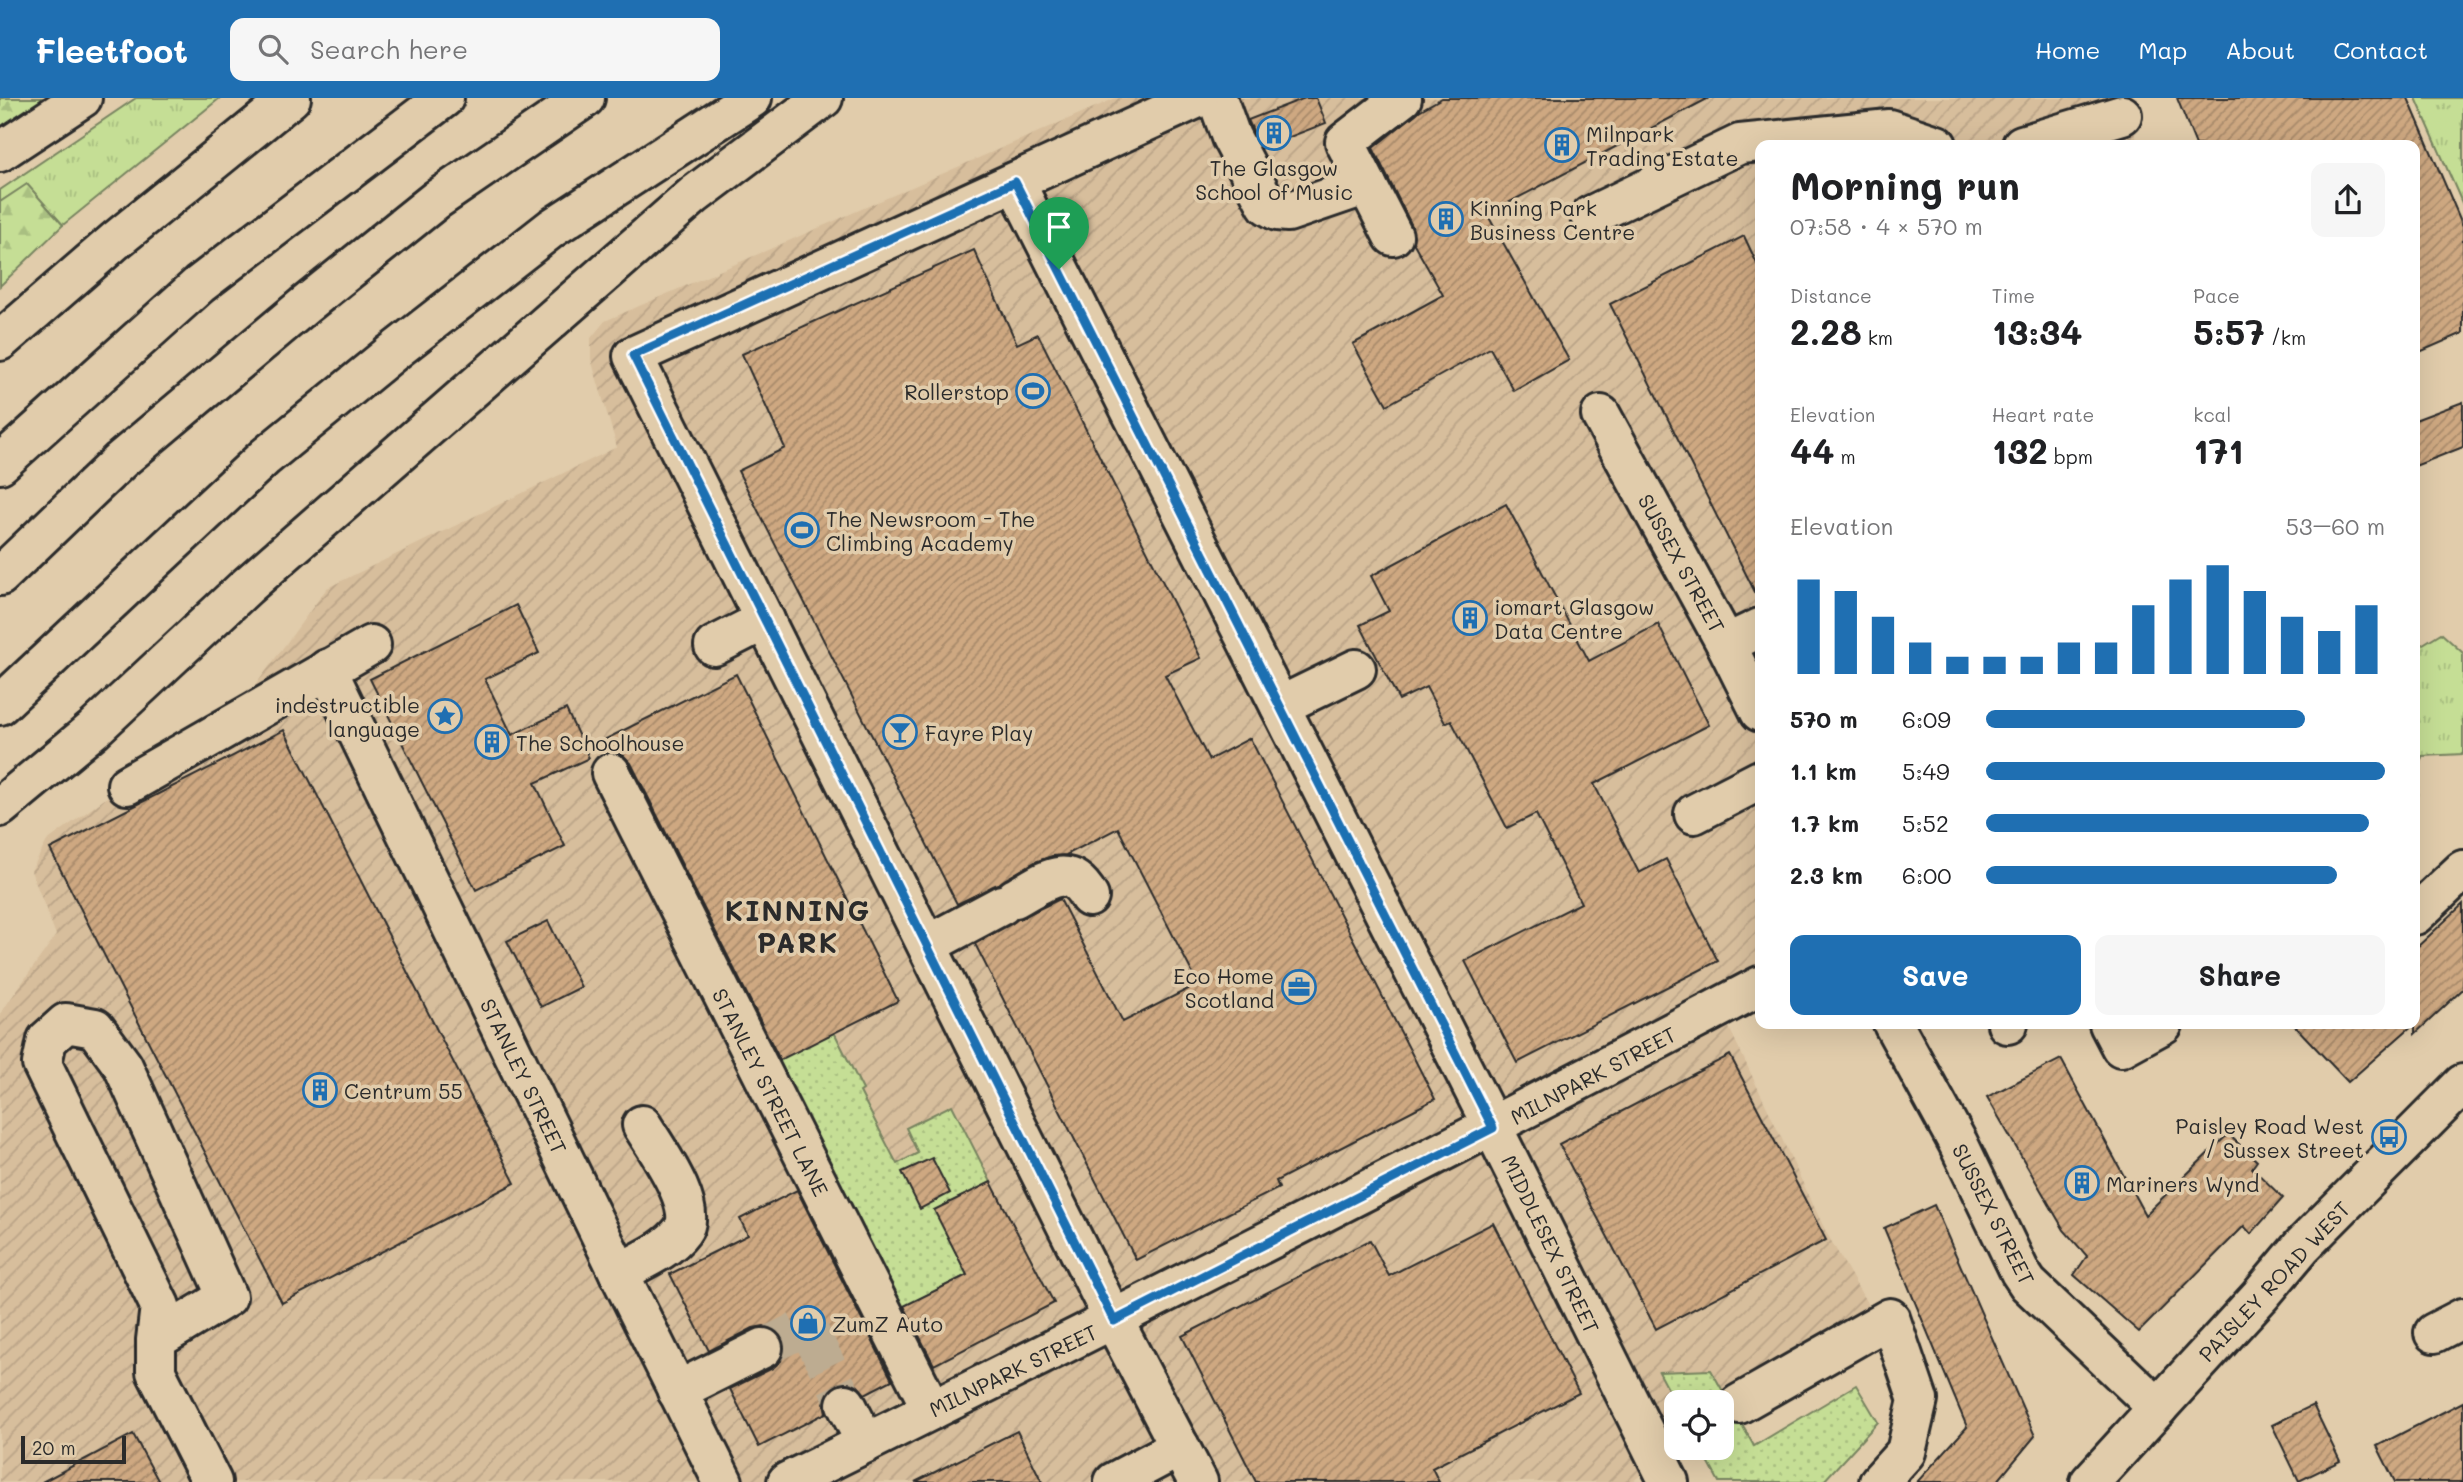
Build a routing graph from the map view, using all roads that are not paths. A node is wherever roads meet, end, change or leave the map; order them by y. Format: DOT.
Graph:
graph roads {
  1 [pos="82,98"];
  2 [pos="290,98"];
  3 [pos="444,98"];
  4 [pos="585,98"];
  5 [pos="752,98"];
  6 [pos="822,98"];
  7 [pos="1198,98"];
  8 [pos="1217,98"];
  9 [pos="1402,98"];
  10 [pos="2124,119"];
  11 [pos="1822,140"];
  12 [pos="1922,140"];
  13 [pos="2042,140"];
  14 [pos="1755,143"];
  15 [pos="0,152"];
  16 [pos="1015,182"];
  17 [pos="1367,186"];
  18 [pos="1590,215"];
  19 [pos="1393,236"];
  20 [pos="0,341"];
  21 [pos="1601,415"];
  22 [pos="0,464"];
  23 [pos="0,576"];
  24 [pos="765,620"];
  25 [pos="1755,630"];
  26 [pos="1726,644"];
  27 [pos="371,645"];
  28 [pos="713,646"];
  29 [pos="327,669"];
  30 [pos="1356,669"];
  31 [pos="1755,702"];
  32 [pos="0,705"];
  33 [pos="1280,706"];
  34 [pos="94,729"];
  35 [pos="611,773"];
  36 [pos="1755,783"];
  37 [pos="127,785"];
  38 [pos="0,807"];
  39 [pos="1694,814"];
  40 [pos="0,833"];
  41 [pos="2463,870"];
  42 [pos="1089,897"];
  43 [pos="2420,910"];
  44 [pos="927,945"];
  45 [pos="1755,989"];
  46 [pos="1896,1029"];
  47 [pos="2112,1029"];
  48 [pos="2153,1029"];
  49 [pos="2463,1084"];
  50 [pos="642,1125"];
  51 [pos="1493,1128"];
  52 [pos="619,1273"];
  53 [pos="1114,1321"];
  54 [pos="156,1340"];
  55 [pos="763,1348"];
  56 [pos="677,1391"];
  57 [pos="846,1404"];
  58 [pos="1739,1405"];
  59 [pos="2158,1408"];
  60 [pos="932,1410"];
  61 [pos="866,1443"];
  62 [pos="1180,1447"];
  63 [pos="212,1482"];
  64 [pos="723,1482"];
  65 [pos="787,1482"];
  66 [pos="1114,1482"];
  67 [pos="1198,1482"];
  68 [pos="1669,1482"];
  69 [pos="1879,1482"];
  70 [pos="2090,1482"];
  1 -- 15 [label="main road"];
  2 -- 20 [label="main road"];
  3 -- 22 [label="main road"];
  4 -- 23 [label="main road"];
  5 -- 32 [label="main road"];
  6 -- 34 [label="main road"];
  7 -- 16 [label="main road"];
  8 -- 17 [label="main road"];
  9 -- 17 [label="main road"];
  10 -- 13 [label="main road"];
  11 -- 12 [label="main road"];
  14 -- 18 [label="main road"];
  16 -- 24 [label="main road"];
  16 -- 33 [label="main road, MIDDLESEX STREET"];
  17 -- 19 [label="main road"];
  21 -- 26 [label="main road, SUSSEX STREET"];
  24 -- 28 [label="main road"];
  24 -- 44 [label="main road"];
  25 -- 26 [label="main road"];
  26 -- 31 [label="main road, SUSSEX STREET"];
  27 -- 29 [label="main road"];
  29 -- 37 [label="main road"];
  29 -- 52 [label="main road, STANLEY STREET"];
  30 -- 33 [label="main road"];
  33 -- 51 [label="main road, MIDDLESEX STREET"];
  34 -- 38 [label="main road"];
  34 -- 40 [label="main road"];
  35 -- 60 [label="main road, STANLEY STREET LANE"];
  36 -- 39 [label="main road"];
  41 -- 43 [label="main road"];
  42 -- 44 [label="main road"];
  44 -- 53 [label="main road"];
  45 -- 51 [label="main road, MILNPARK STREET"];
  46 -- 59 [label="main road, SUSSEX STREET"];
  47 -- 48 [label="main road"];
  49 -- 59 [label="main road, PAISLEY ROAD WEST"];
  50 -- 52 [label="main road"];
  51 -- 53 [label="main road, MILNPARK STREET"];
  51 -- 68 [label="main road, MIDDLESEX STREET"];
  52 -- 56 [label="main road, STANLEY STREET"];
  53 -- 60 [label="main road, MILNPARK STREET"];
  53 -- 62 [label="main road"];
  54 -- 54 [label="main road"];
  54 -- 63 [label="main road"];
  55 -- 56 [label="main road"];
  56 -- 64 [label="main road, STANLEY STREET"];
  57 -- 61 [label="main road"];
  58 -- 69 [label="main road"];
  59 -- 70 [label="main road, PAISLEY ROAD WEST"];
  60 -- 61 [label="main road, MILNPARK STREET"];
  61 -- 65 [label="main road, MILNPARK STREET"];
  62 -- 66 [label="main road"];
  62 -- 67 [label="main road"];
}
